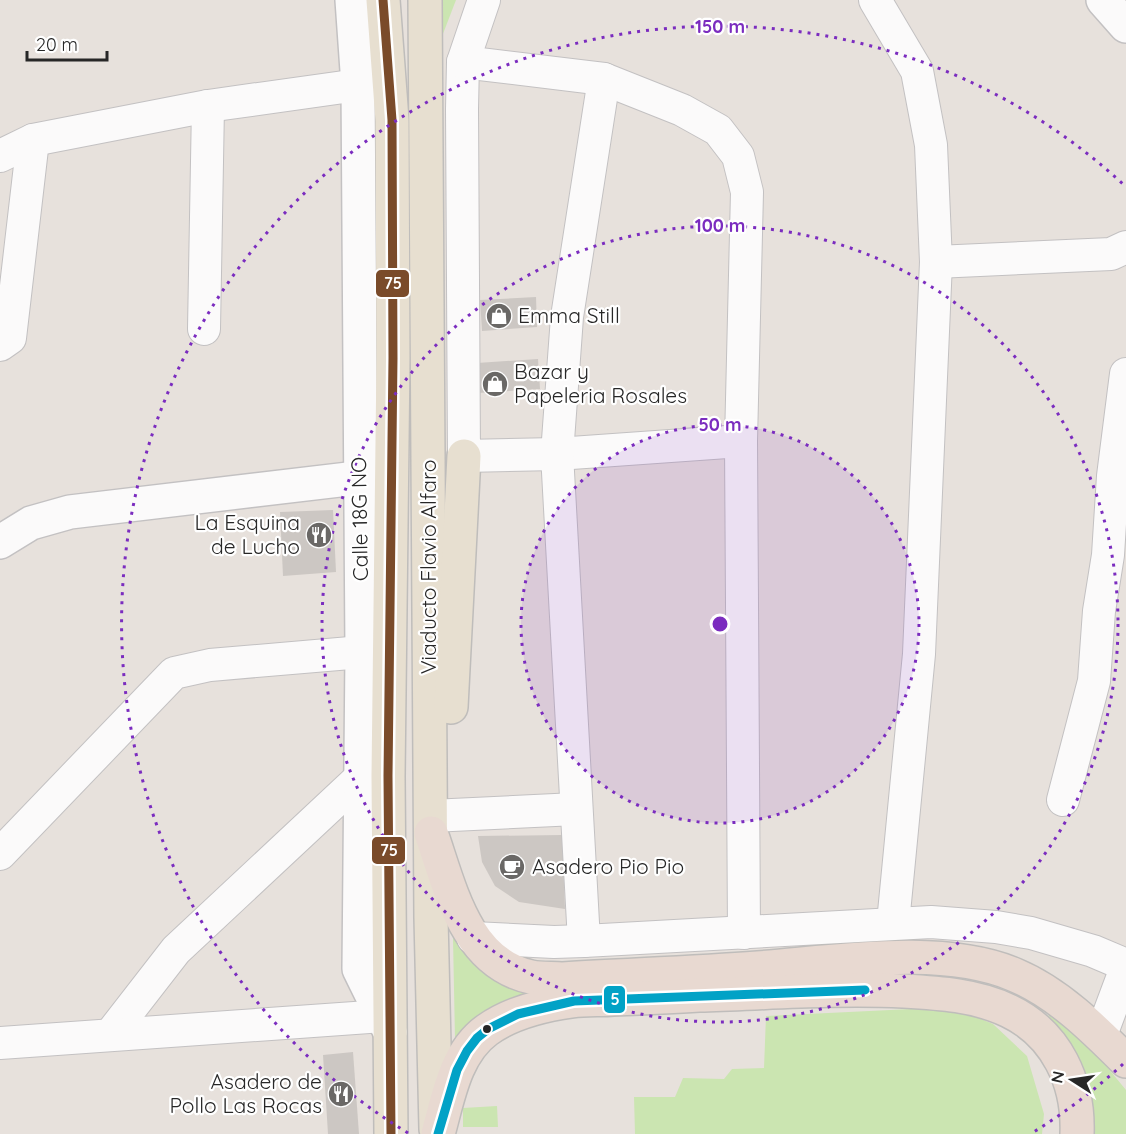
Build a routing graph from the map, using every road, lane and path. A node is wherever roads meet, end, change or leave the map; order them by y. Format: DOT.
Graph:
graph roads {
  1 [pos="352,0"];
  2 [pos="383,0"];
  3 [pos="425,0"];
  4 [pos="484,0"];
  5 [pos="875,0"];
  6 [pos="1103,0"];
  7 [pos="1126,26"];
  8 [pos="463,62"];
  9 [pos="604,79"];
  10 [pos="358,85"];
  11 [pos="208,106"];
  12 [pos="33,140"];
  13 [pos="0,156"];
  14 [pos="1126,247"];
  15 [pos="936,262"];
  16 [pos="204,329"];
  17 [pos="0,345"];
  18 [pos="1126,374"];
  19 [pos="741,441"];
  20 [pos="557,454"];
  21 [pos="464,456"];
  22 [pos="375,476"];
  23 [pos="0,542"];
  24 [pos="362,652"];
  25 [pos="359,779"];
  26 [pos="1063,800"];
  27 [pos="576,809"];
  28 [pos="431,816"];
  29 [pos="0,854"];
  30 [pos="893,923"];
  31 [pos="744,933"];
  32 [pos="473,938"];
  33 [pos="584,941"];
  34 [pos="1126,967"];
  35 [pos="386,1024"];
  36 [pos="110,1035"];
  37 [pos="1101,1035"];
  38 [pos="0,1043"];
  39 [pos="1126,1061"];
  40 [pos="391,1134"];
  41 [pos="437,1134"];
  42 [pos="1077,1134"];
  1 -- 10 [label="street, Calle 18G NO"];
  2 -- 22 [label="main road, Viaducto Flavio Alfaro"];
  3 -- 28 [label="main road, Viaducto Flavio Alfaro"];
  4 -- 8 [label="street"];
  5 -- 15 [label="street"];
  6 -- 7 [label="street"];
  8 -- 9 [label="street"];
  8 -- 21 [label="street"];
  9 -- 19 [label="street"];
  9 -- 20 [label="street"];
  10 -- 11 [label="street"];
  10 -- 22 [label="street, Calle 18G NO"];
  11 -- 12 [label="street"];
  11 -- 16 [label="street"];
  12 -- 13 [label="street"];
  12 -- 17 [label="street"];
  14 -- 15 [label="street"];
  15 -- 30 [label="street"];
  18 -- 26 [label="street"];
  19 -- 20 [label="street"];
  19 -- 31 [label="street"];
  20 -- 21 [label="street"];
  20 -- 27 [label="street"];
  21 -- 28 [label="main road"];
  22 -- 23 [label="street"];
  22 -- 24 [label="street, Calle 18G NO"];
  22 -- 35 [label="main road, Viaducto Flavio Alfaro"];
  24 -- 25 [label="street, Calle 18G NO"];
  24 -- 29 [label="street"];
  25 -- 35 [label="street, Calle 18G NO"];
  25 -- 36 [label="street"];
  27 -- 28 [label="street"];
  27 -- 33 [label="street"];
  28 -- 32 [label="highway"];
  28 -- 41 [label="main road, Viaducto Flavio Alfaro"];
  30 -- 31 [label="street"];
  30 -- 34 [label="street"];
  31 -- 33 [label="street"];
  32 -- 33 [label="street"];
  32 -- 37 [label="highway"];
  34 -- 37 [label="street"];
  35 -- 36 [label="street"];
  35 -- 40 [label="main road, Viaducto Flavio Alfaro"];
  36 -- 38 [label="street"];
  37 -- 39 [label="highway"];
  41 -- 42 [label="highway"];
}
